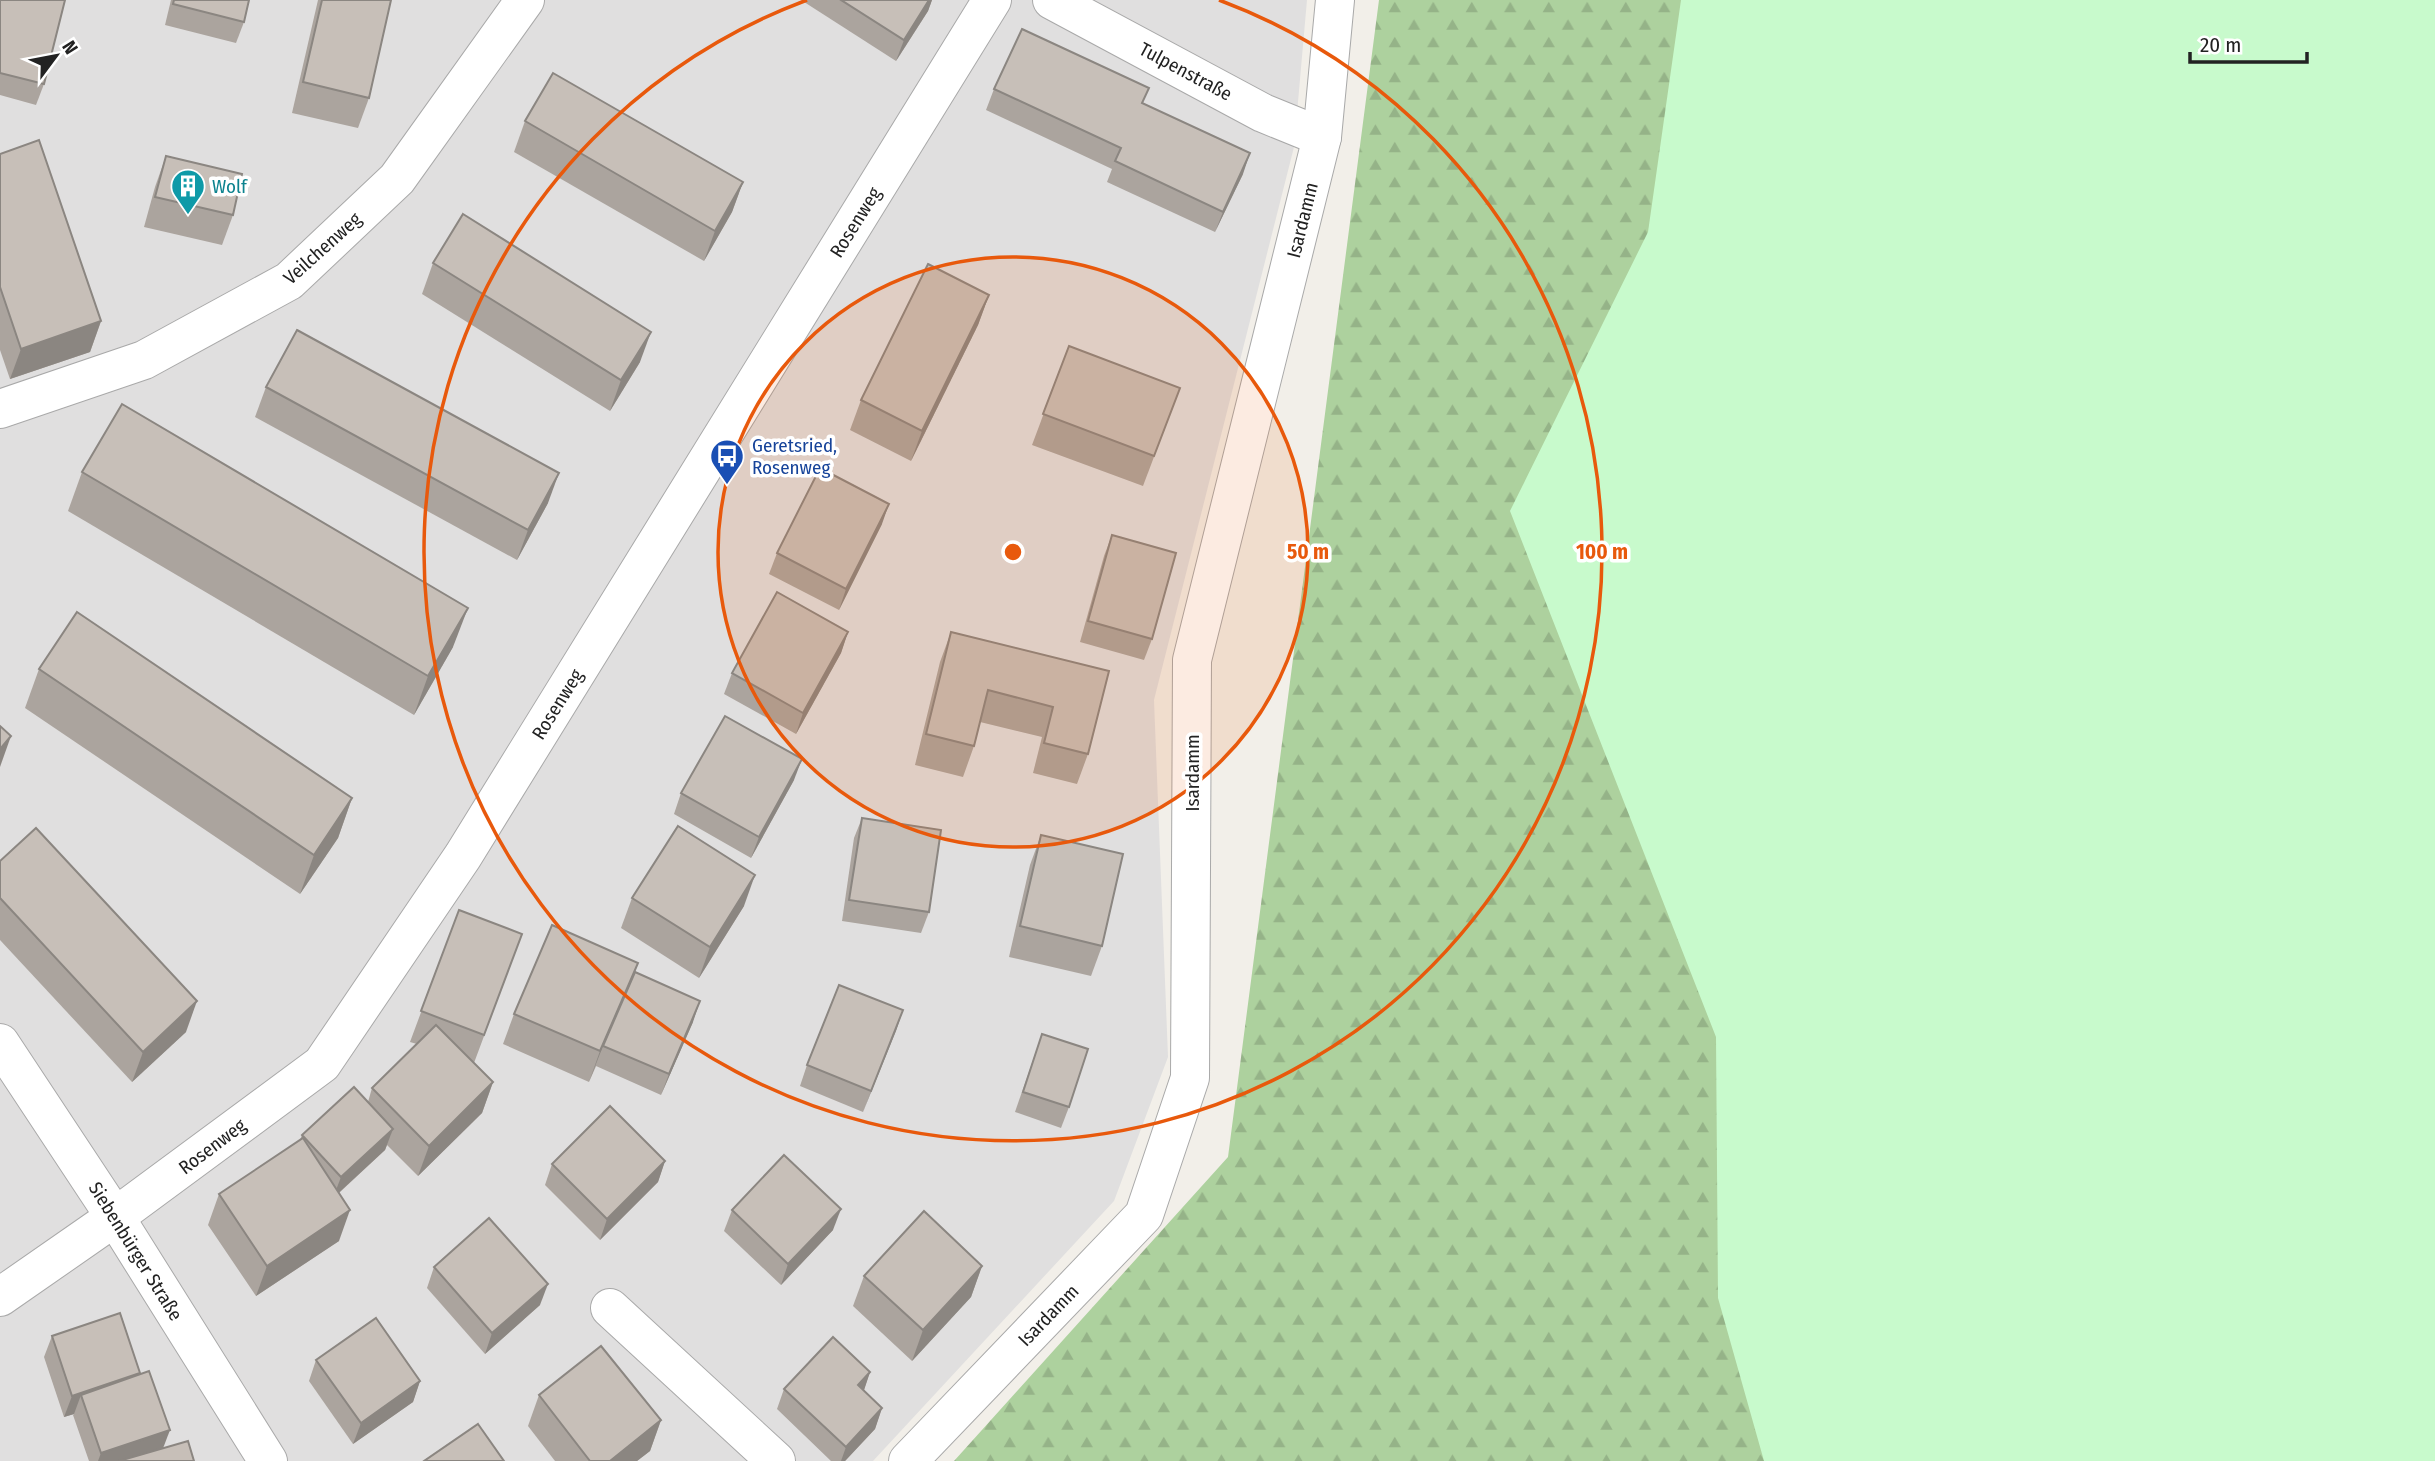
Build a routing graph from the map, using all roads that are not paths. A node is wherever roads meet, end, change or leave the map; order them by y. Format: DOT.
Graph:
graph roads {
  1 [pos="526,0"];
  2 [pos="992,0"];
  3 [pos="1052,0"];
  4 [pos="1335,0"];
  5 [pos="1322,137"];
  6 [pos="0,409"];
  7 [pos="0,1043"];
  8 [pos="116,1217"];
  9 [pos="0,1297"];
  10 [pos="610,1308"];
  11 [pos="268,1461"];
  12 [pos="776,1461"];
  13 [pos="908,1461"];
  1 -- 6 [label="street, Veilchenweg"];
  2 -- 8 [label="street, Rosenweg"];
  3 -- 5 [label="street, Tulpenstraße"];
  4 -- 5 [label="street, Isardamm"];
  5 -- 13 [label="street, Isardamm"];
  7 -- 8 [label="street, Siebenbürger Straße"];
  8 -- 9 [label="street, Rosenweg"];
  8 -- 11 [label="street, Siebenbürger Straße"];
  10 -- 12 [label="street"];
}
